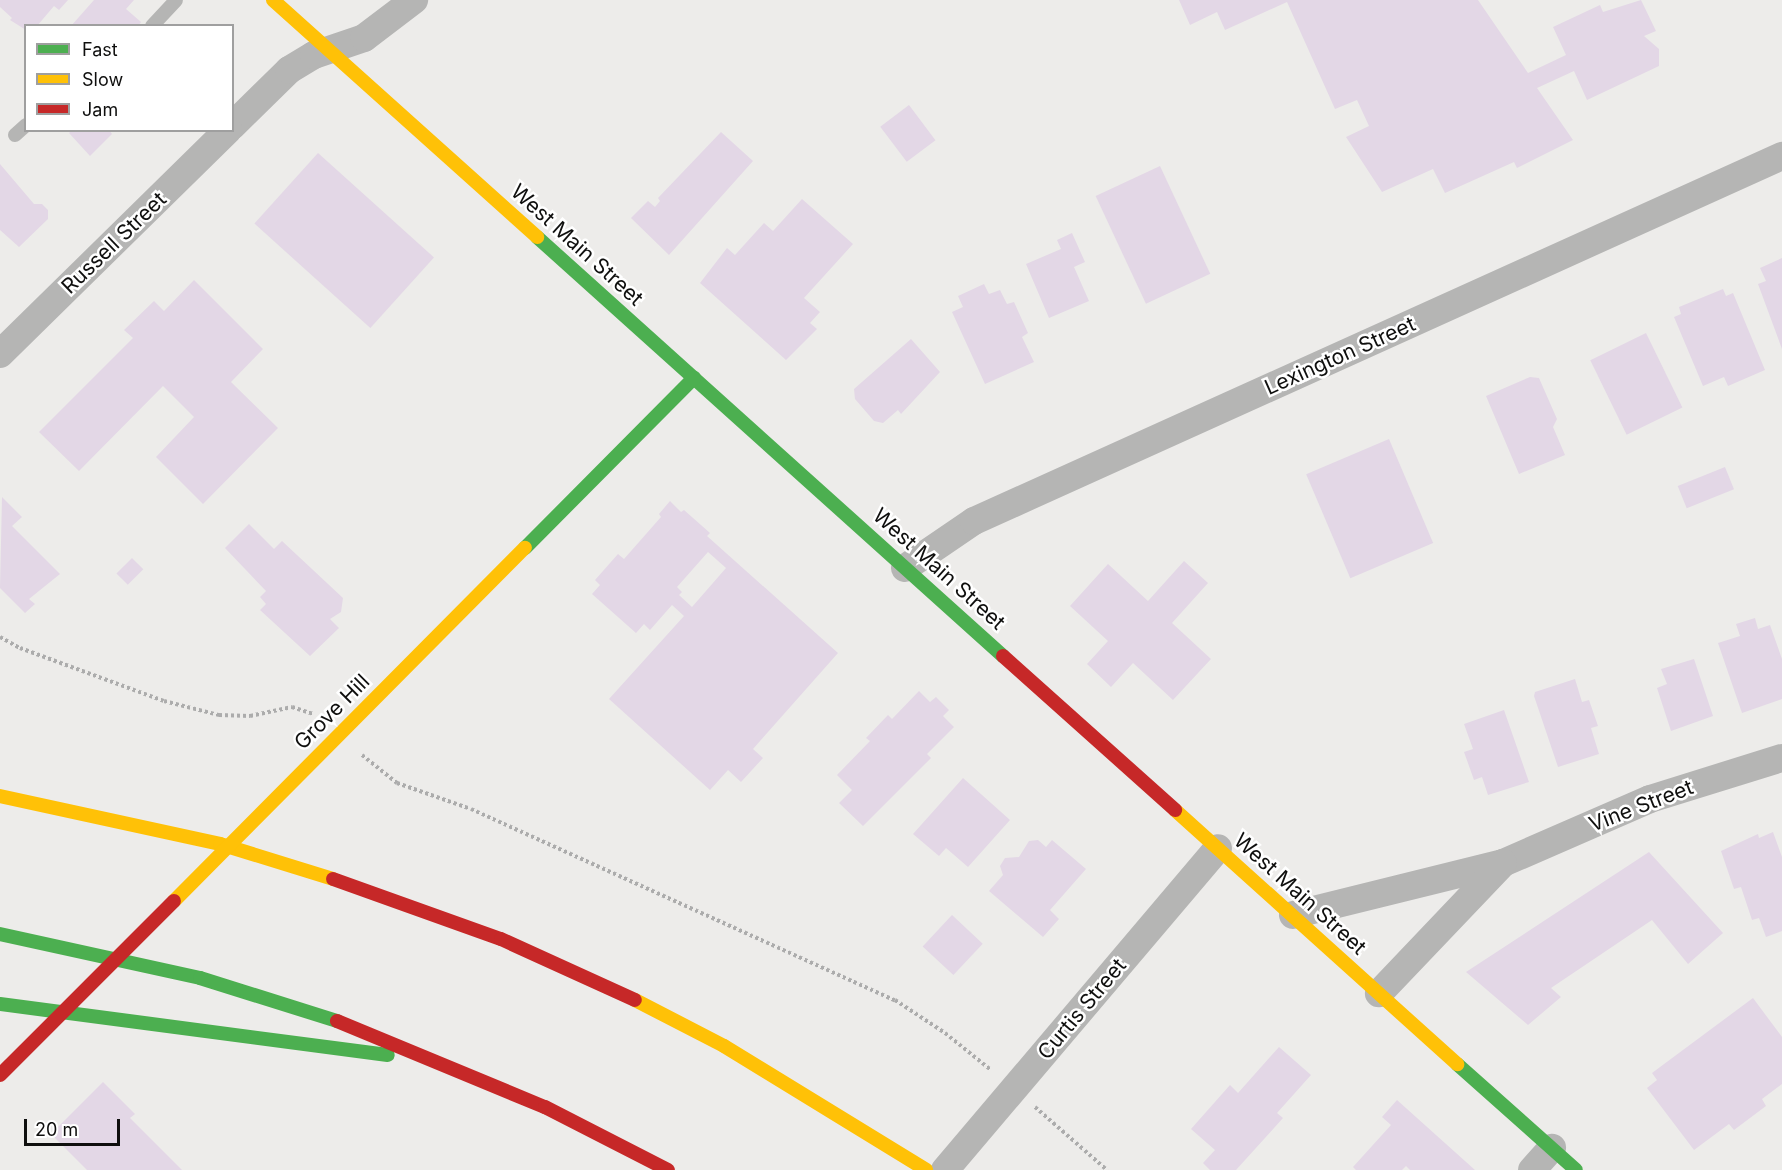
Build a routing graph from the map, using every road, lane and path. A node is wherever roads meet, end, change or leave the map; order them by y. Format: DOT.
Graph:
graph roads {
  1 [pos="176,0"];
  2 [pos="273,0"];
  3 [pos="414,0"];
  4 [pos="154,24"];
  5 [pos="329,51"];
  6 [pos="234,124"];
  7 [pos="24,126"];
  8 [pos="226,132"];
  9 [pos="15,135"];
  10 [pos="1782,156"];
  11 [pos="0,354"];
  12 [pos="694,378"];
  13 [pos="905,568"];
  14 [pos="0,637"];
  15 [pos="314,715"];
  16 [pos="362,755"];
  17 [pos="1782,758"];
  18 [pos="0,788"];
  19 [pos="0,796"];
  20 [pos="19,799"];
  21 [pos="1218,848"];
  22 [pos="1503,863"];
  23 [pos="1293,915"];
  24 [pos="0,933"];
  25 [pos="1379,993"];
  26 [pos="0,1004"];
  27 [pos="458,1068"];
  28 [pos="991,1070"];
  29 [pos="0,1075"];
  30 [pos="1038,1110"];
  31 [pos="1552,1148"];
  32 [pos="668,1170"];
  33 [pos="926,1170"];
  34 [pos="945,1170"];
  35 [pos="1107,1170"];
  36 [pos="1532,1170"];
  37 [pos="1576,1170"];
  1 -- 4 [label="lane"];
  2 -- 5 [label="main road, West Main Street"];
  3 -- 5 [label="street"];
  5 -- 6 [label="street"];
  5 -- 12 [label="main road, West Main Street"];
  7 -- 9 [label="lane"];
  8 -- 11 [label="street, Russell Street"];
  10 -- 13 [label="street, Lexington Street"];
  12 -- 13 [label="main road, West Main Street"];
  12 -- 29 [label="main road, Grove Hill"];
  13 -- 21 [label="main road, West Main Street"];
  14 -- 15 [label="path"];
  16 -- 28 [label="path"];
  17 -- 22 [label="street, Vine Street"];
  18 -- 20 [label="main road"];
  19 -- 20 [label="main road"];
  20 -- 33 [label="main road"];
  21 -- 23 [label="main road, West Main Street"];
  21 -- 34 [label="street, Curtis Street"];
  22 -- 23 [label="street, Vine Street"];
  22 -- 25 [label="street, Vine Street"];
  23 -- 25 [label="main road, West Main Street"];
  24 -- 27 [label="main road"];
  25 -- 31 [label="main road, West Main Street"];
  26 -- 27 [label="main road"];
  27 -- 32 [label="main road"];
  30 -- 35 [label="path"];
  31 -- 36 [label="street"];
  31 -- 37 [label="main road, West Main Street"];
}
